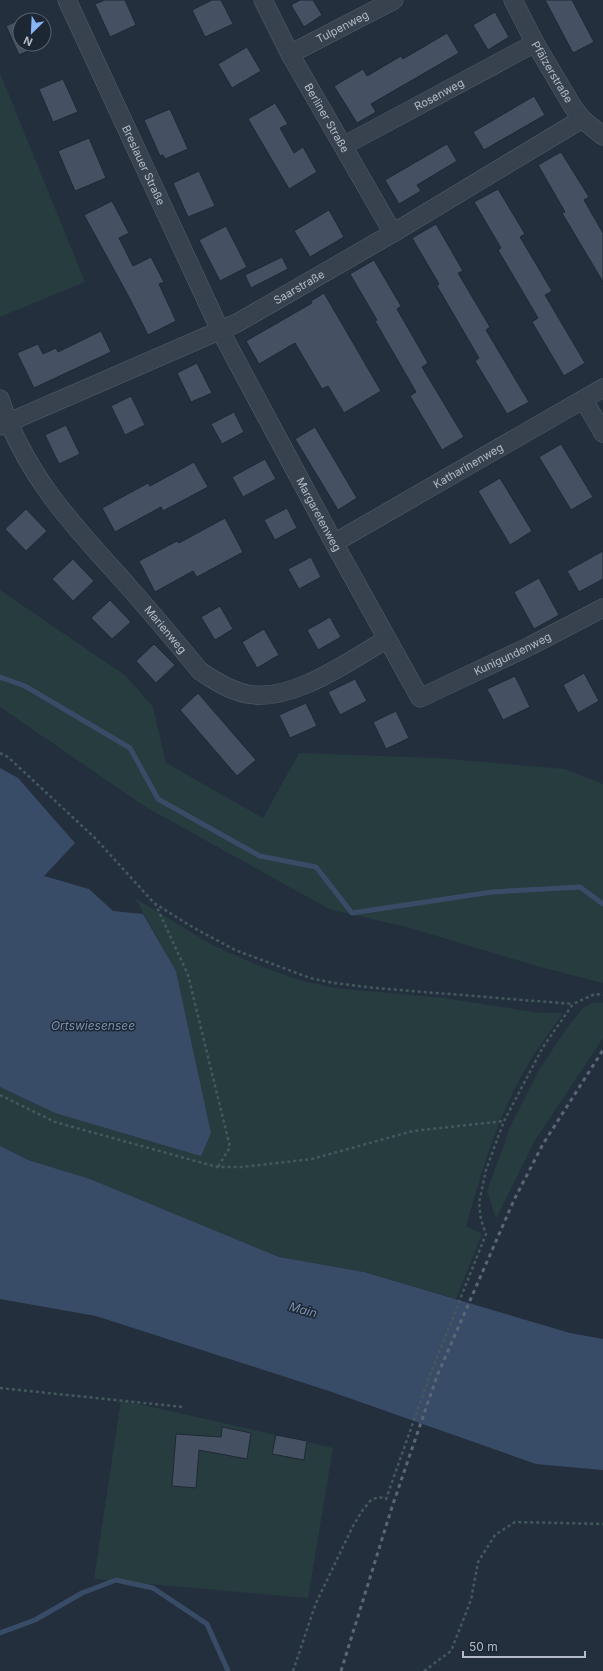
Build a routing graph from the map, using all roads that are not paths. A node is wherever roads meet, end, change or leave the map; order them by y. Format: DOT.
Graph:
graph roads {
  1 [pos="67,0"];
  2 [pos="263,0"];
  3 [pos="394,0"];
  4 [pos="513,0"];
  5 [pos="536,43"];
  6 [pos="290,54"];
  7 [pos="582,119"];
  8 [pos="603,136"];
  9 [pos="343,146"];
  10 [pos="393,233"];
  11 [pos="220,330"];
  12 [pos="603,388"];
  13 [pos="0,398"];
  14 [pos="584,400"];
  15 [pos="4,425"];
  16 [pos="603,433"];
  17 [pos="334,543"];
  18 [pos="603,608"];
  19 [pos="388,639"];
  20 [pos="420,698"];
  1 -- 11 [label="street, Breslauer Straße"];
  2 -- 6 [label="street, Berliner Straße"];
  3 -- 6 [label="street, Tulpenweg"];
  4 -- 5 [label="street, Pfälzerstraße"];
  5 -- 7 [label="street, Pfälzerstraße"];
  5 -- 9 [label="street, Rosenweg"];
  6 -- 9 [label="street, Berliner Straße"];
  7 -- 8 [label="street, Pfälzerstraße"];
  7 -- 10 [label="street, Saarstraße"];
  9 -- 10 [label="street, Berliner Straße"];
  10 -- 11 [label="street, Saarstraße"];
  11 -- 15 [label="street, Saarstraße"];
  11 -- 17 [label="street, Margaretenweg"];
  12 -- 14 [label="street, Katharinenweg"];
  13 -- 15 [label="street, Marienweg"];
  14 -- 16 [label="street"];
  14 -- 17 [label="street, Katharinenweg"];
  15 -- 19 [label="street, Marienweg"];
  17 -- 19 [label="street, Margaretenweg"];
  18 -- 20 [label="street, Kunigundenweg"];
  19 -- 20 [label="street, Margaretenweg"];
}
